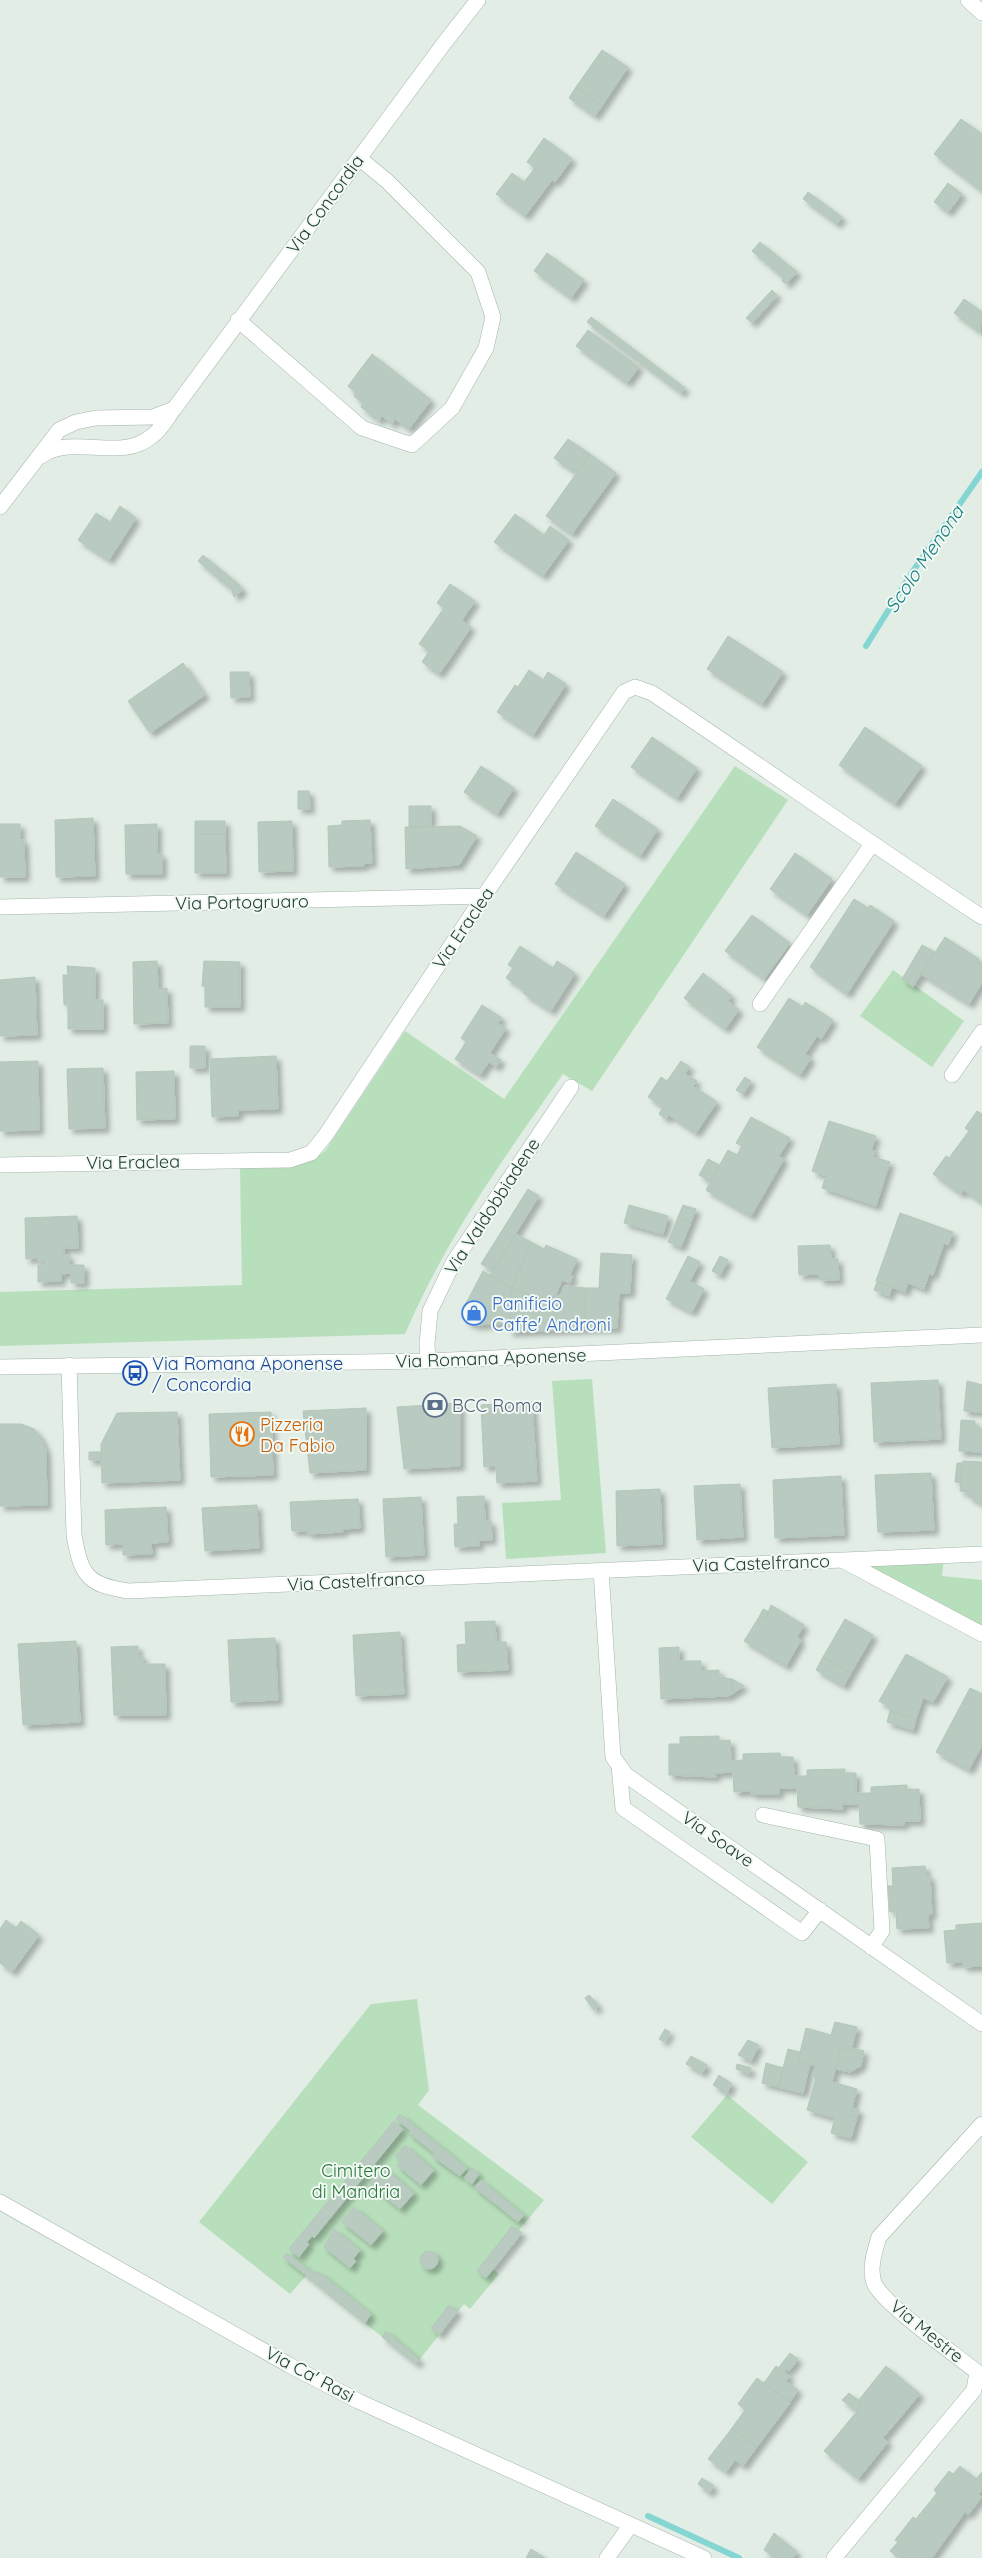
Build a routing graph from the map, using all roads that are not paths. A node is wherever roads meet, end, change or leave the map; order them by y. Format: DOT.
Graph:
graph roads {
  1 [pos="478,0"];
  2 [pos="968,0"];
  3 [pos="982,13"];
  4 [pos="359,158"];
  5 [pos="238,320"];
  6 [pos="174,409"];
  7 [pos="38,458"];
  8 [pos="0,507"];
  9 [pos="872,844"];
  10 [pos="484,896"];
  11 [pos="0,907"];
  12 [pos="982,917"];
  13 [pos="760,1004"];
  14 [pos="982,1032"];
  15 [pos="952,1075"];
  16 [pos="571,1087"];
  17 [pos="0,1165"];
  18 [pos="982,1334"];
  19 [pos="428,1361"];
  20 [pos="69,1364"];
  21 [pos="0,1366"];
  22 [pos="982,1554"];
  23 [pos="842,1560"];
  24 [pos="601,1570"];
  25 [pos="982,1634"];
  26 [pos="620,1766"];
  27 [pos="763,1815"];
  28 [pos="820,1910"];
  29 [pos="870,1947"];
  30 [pos="982,2024"];
  31 [pos="982,2124"];
  32 [pos="0,2202"];
  33 [pos="630,2526"];
  34 [pos="607,2558"];
  35 [pos="704,2558"];
  36 [pos="834,2558"];
  1 -- 4 [label="street, Via Concordia"];
  2 -- 3 [label="street"];
  4 -- 5 [label="street, Via Concordia"];
  4 -- 5 [label="street"];
  5 -- 6 [label="street, Via Concordia"];
  6 -- 7 [label="street, Via Concordia"];
  6 -- 7 [label="street, Via Concordia"];
  7 -- 8 [label="street, Via Concordia"];
  9 -- 10 [label="street, Via Eraclea"];
  9 -- 12 [label="street, Via Eraclea"];
  9 -- 13 [label="street"];
  10 -- 11 [label="street, Via Portogruaro"];
  10 -- 17 [label="street, Via Eraclea"];
  14 -- 15 [label="street"];
  16 -- 19 [label="street, Via Valdobbiadene"];
  18 -- 19 [label="street, Via Romana Aponense"];
  19 -- 20 [label="street, Via Romana Aponense"];
  20 -- 21 [label="street, Via Romana Aponense"];
  20 -- 24 [label="street, Via Castelfranco"];
  22 -- 23 [label="street, Via Castelfranco"];
  23 -- 24 [label="street, Via Castelfranco"];
  23 -- 25 [label="street, Via Castelfranco"];
  24 -- 26 [label="street, Via Soave"];
  26 -- 28 [label="street, Via Soave"];
  26 -- 28 [label="street"];
  27 -- 29 [label="street"];
  28 -- 29 [label="street, Via Soave"];
  29 -- 30 [label="street, Via Soave"];
  31 -- 36 [label="street, Via Mestre"];
  32 -- 33 [label="street, Via Ca' Rasi"];
  33 -- 34 [label="street"];
  33 -- 35 [label="street, Via Ca' Rasi"];
}
